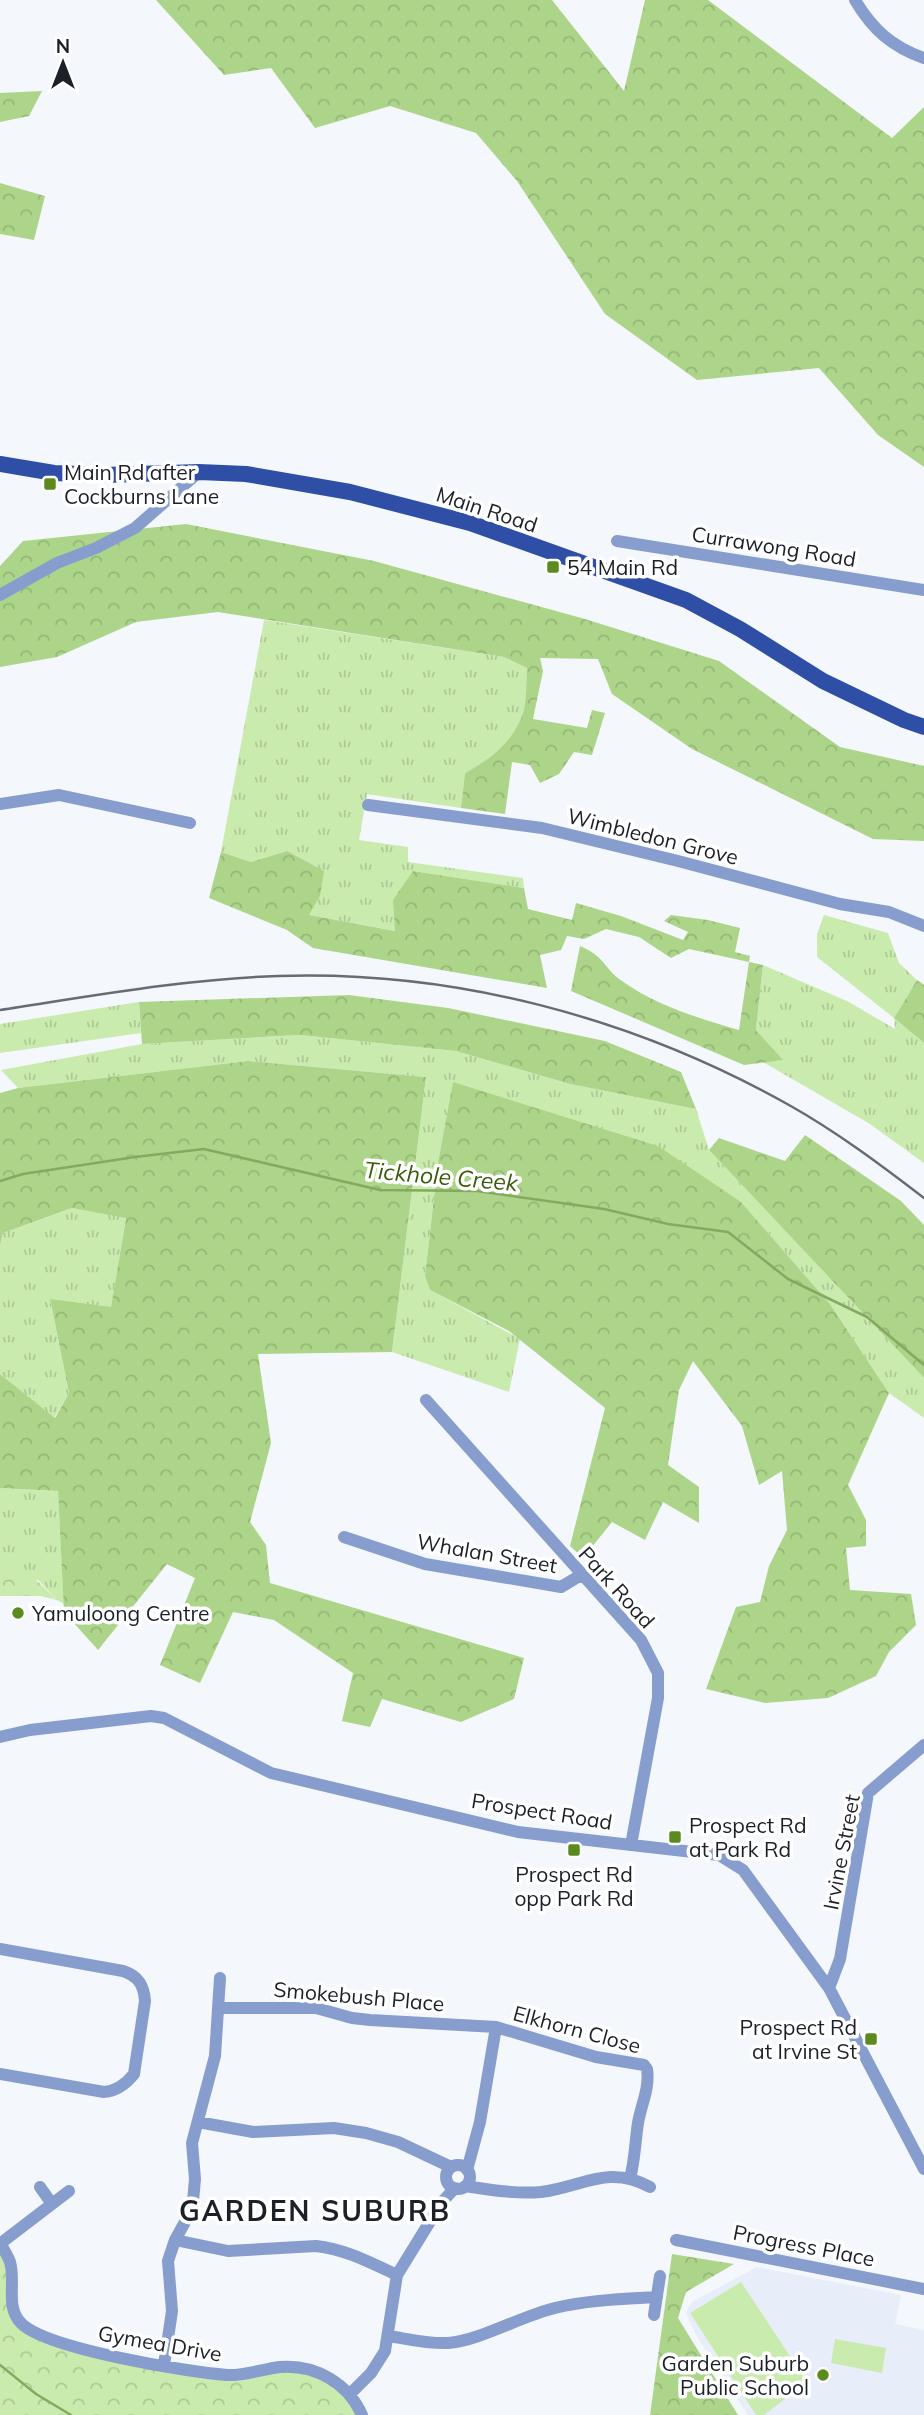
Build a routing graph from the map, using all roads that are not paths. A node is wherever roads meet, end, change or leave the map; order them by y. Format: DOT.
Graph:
graph roads {
  1 [pos="855,0"];
  2 [pos="924,58"];
  3 [pos="0,464"];
  4 [pos="200,472"];
  5 [pos="617,541"];
  6 [pos="924,590"];
  7 [pos="0,595"];
  8 [pos="924,727"];
  9 [pos="0,804"];
  10 [pos="368,805"];
  11 [pos="190,822"];
  12 [pos="924,926"];
  13 [pos="426,1400"];
  14 [pos="344,1537"];
  15 [pos="581,1575"];
  16 [pos="0,1737"];
  17 [pos="924,1745"];
  18 [pos="631,1845"];
  19 [pos="0,1949"];
  20 [pos="220,1978"];
  21 [pos="829,1988"];
  22 [pos="218,2008"];
  23 [pos="496,2027"];
  24 [pos="0,2074"];
  25 [pos="198,2122"];
  26 [pos="920,2148"];
  27 [pos="924,2169"];
  28 [pos="458,2176"];
  29 [pos="630,2178"];
  30 [pos="40,2187"];
  31 [pos="650,2187"];
  32 [pos="69,2191"];
  33 [pos="52,2204"];
  34 [pos="175,2240"];
  35 [pos="676,2240"];
  36 [pos="0,2243"];
  37 [pos="397,2274"];
  38 [pos="660,2276"];
  39 [pos="924,2288"];
  40 [pos="656,2297"];
  41 [pos="654,2315"];
  42 [pos="389,2336"];
  43 [pos="164,2365"];
  44 [pos="350,2394"];
  45 [pos="362,2415"];
  1 -- 2 [label="street"];
  3 -- 4 [label="main road, Main Road"];
  4 -- 7 [label="street"];
  4 -- 8 [label="main road, Main Road"];
  5 -- 6 [label="street, Currawong Road"];
  9 -- 11 [label="street"];
  10 -- 12 [label="street, Wimbledon Grove"];
  13 -- 15 [label="street, Park Road"];
  14 -- 15 [label="street, Whalan Street"];
  15 -- 18 [label="street, Park Road"];
  16 -- 18 [label="street, Prospect Road"];
  17 -- 21 [label="street, Irvine Street"];
  18 -- 21 [label="street, Prospect Road"];
  19 -- 24 [label="street"];
  20 -- 22 [label="street"];
  21 -- 26 [label="street, Prospect Road"];
  22 -- 23 [label="street, Smokebush Place"];
  22 -- 25 [label="street"];
  23 -- 28 [label="street"];
  23 -- 29 [label="street, Elkhorn Close"];
  25 -- 28 [label="street"];
  25 -- 34 [label="street"];
  26 -- 27 [label="street, Prospect Road"];
  28 -- 29 [label="street"];
  28 -- 37 [label="street"];
  29 -- 31 [label="street"];
  30 -- 33 [label="street"];
  32 -- 33 [label="street"];
  33 -- 36 [label="street"];
  34 -- 37 [label="street"];
  34 -- 43 [label="street"];
  35 -- 39 [label="street, Progress Place"];
  36 -- 43 [label="street, Gymea Drive"];
  37 -- 42 [label="street"];
  38 -- 40 [label="street"];
  40 -- 41 [label="street"];
  40 -- 42 [label="street"];
  42 -- 44 [label="street"];
  43 -- 44 [label="street, Gymea Drive"];
  44 -- 45 [label="street, Gymea Drive"];
}
